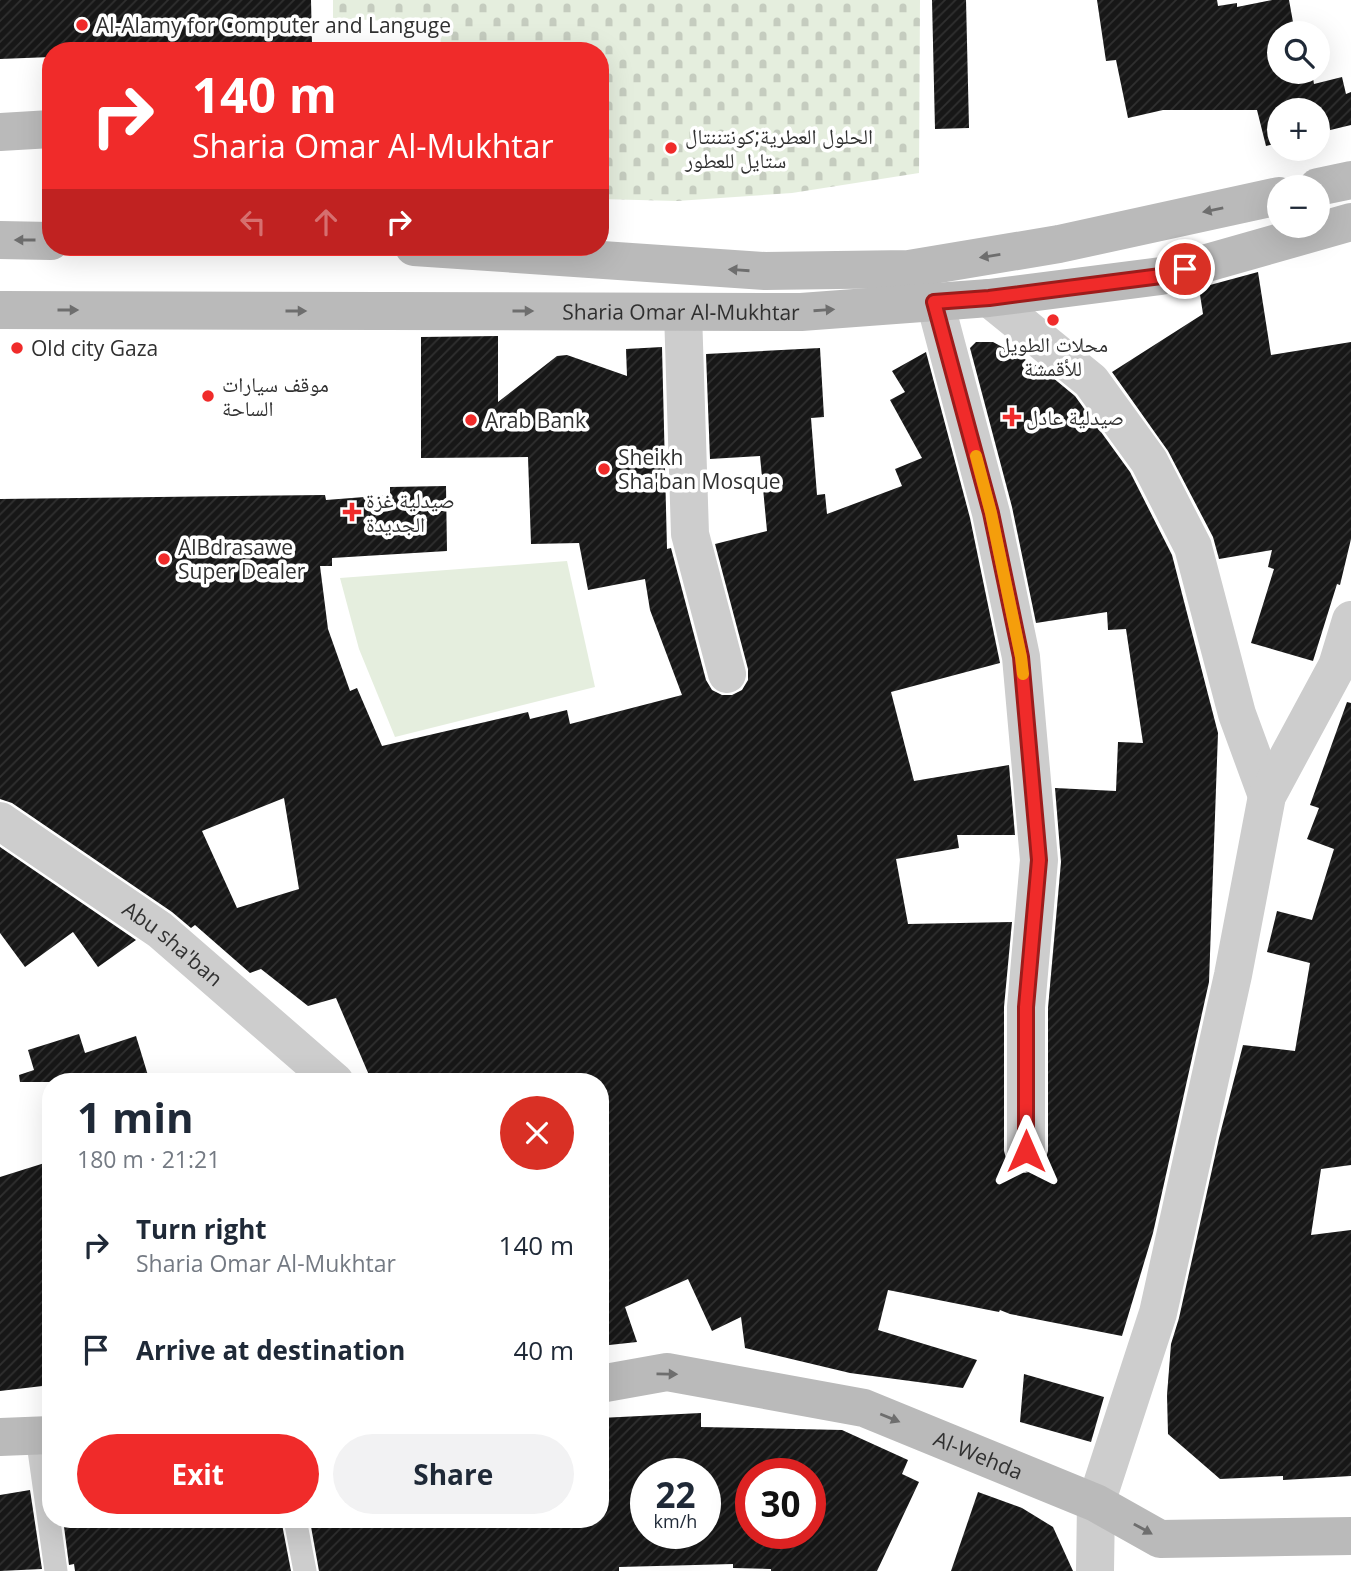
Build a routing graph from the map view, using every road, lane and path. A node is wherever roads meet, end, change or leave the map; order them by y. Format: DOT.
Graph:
graph roads {
  1 [pos="42,130"];
  2 [pos="0,132"];
  3 [pos="1351,180"];
  4 [pos="1330,184"];
  5 [pos="1267,199"];
  6 [pos="1351,222"];
  7 [pos="0,240"];
  8 [pos="42,241"];
  9 [pos="564,256"];
  10 [pos="989,298"];
  11 [pos="934,302"];
  12 [pos="0,310"];
  13 [pos="683,312"];
  14 [pos="1351,620"];
  15 [pos="727,674"];
  16 [pos="1267,796"];
  17 [pos="0,821"];
  18 [pos="325,1073"];
  19 [pos="1026,1151"];
  20 [pos="609,1382"];
  21 [pos="42,1436"];
  22 [pos="0,1437"];
  23 [pos="1096,1503"];
  24 [pos="52,1528"];
  25 [pos="297,1528"];
  26 [pos="1351,1536"];
  27 [pos="56,1571"];
  28 [pos="304,1571"];
  29 [pos="1095,1571"];
  1 -- 2 [label="main road"];
  3 -- 4 [label="main road"];
  5 -- 9 [label="main road, Sharia Omar Al-Mukhtar, one-way"];
  6 -- 10 [label="main road, Sharia Omar Al-Mukhtar"];
  8 -- 7 [label="main road, one-way"];
  10 -- 11 [label="main road, Sharia Omar Al-Mukhtar"];
  10 -- 16 [label="street"];
  13 -- 11 [label="main road, Sharia Omar Al-Mukhtar, one-way"];
  11 -- 19 [label="street"];
  12 -- 13 [label="main road, Sharia Omar Al-Mukhtar, one-way"];
  13 -- 15 [label="street"];
  14 -- 16 [label="street"];
  16 -- 23 [label="street"];
  17 -- 18 [label="street, Abu sha'ban"];
  20 -- 23 [label="main road, Al-Wehda, one-way"];
  21 -- 22 [label="main road"];
  23 -- 26 [label="main road, Al-Wehda, one-way"];
  23 -- 29 [label="street"];
  24 -- 27 [label="lane"];
  25 -- 28 [label="lane"];
}
